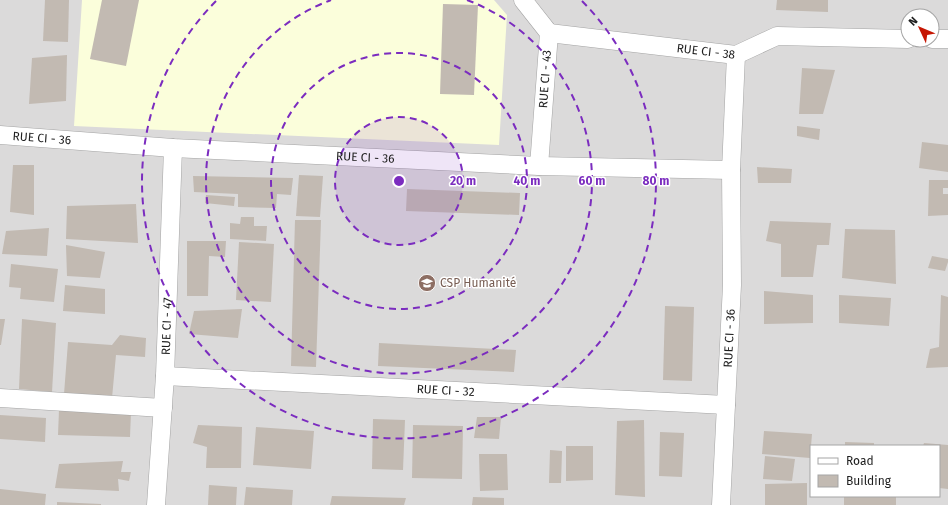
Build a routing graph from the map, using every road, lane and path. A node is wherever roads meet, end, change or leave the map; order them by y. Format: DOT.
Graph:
graph roads {
  1 [pos="523,0"];
  2 [pos="549,33"];
  3 [pos="900,38"];
  4 [pos="736,55"];
  5 [pos="0,135"];
  6 [pos="173,148"];
  7 [pos="539,166"];
  8 [pos="731,170"];
  9 [pos="165,376"];
  10 [pos="0,398"];
  11 [pos="726,406"];
  12 [pos="163,408"];
  13 [pos="156,505"];
  14 [pos="721,505"];
  1 -- 2 [label="street, RUE CI - 43"];
  2 -- 4 [label="street, RUE CI - 38"];
  2 -- 7 [label="street, RUE CI - 43"];
  3 -- 4 [label="street, RUE CI - 38"];
  4 -- 8 [label="street, RUE CI - 36"];
  5 -- 6 [label="street, RUE CI - 36"];
  6 -- 7 [label="street, RUE CI - 36"];
  6 -- 9 [label="street, RUE CI - 47"];
  7 -- 8 [label="street, RUE CI - 36"];
  8 -- 11 [label="street, RUE CI - 36"];
  9 -- 11 [label="street, RUE CI - 32"];
  9 -- 12 [label="street, RUE CI - 47"];
  10 -- 12 [label="street"];
  11 -- 14 [label="street, RUE CI - 36"];
  12 -- 13 [label="street, RUE CI - 47"];
}
